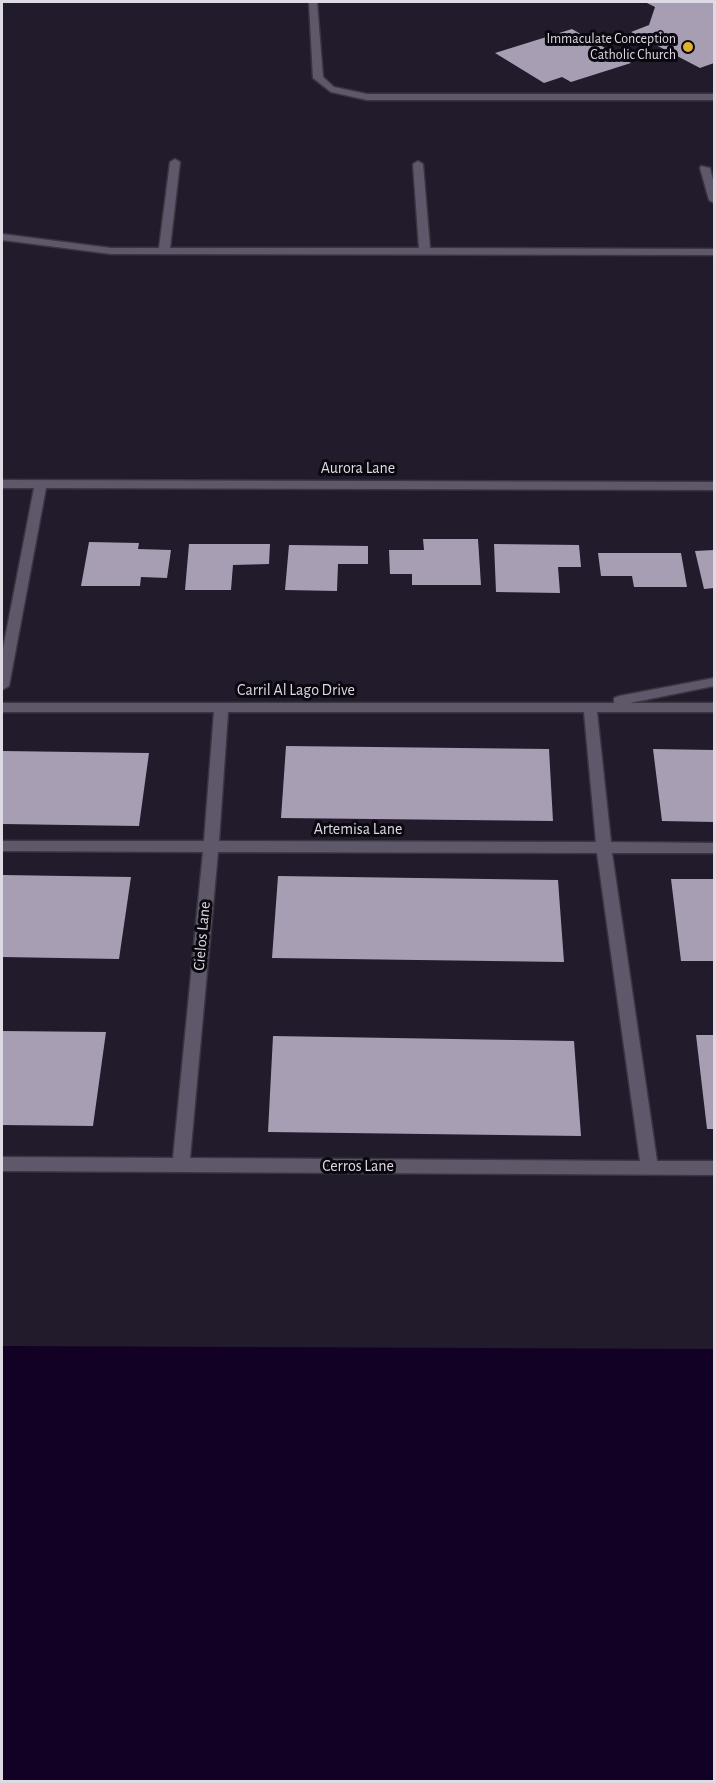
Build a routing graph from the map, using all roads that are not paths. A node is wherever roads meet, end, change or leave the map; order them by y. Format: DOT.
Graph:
graph roads {
  1 [pos="313,2"];
  2 [pos="714,97"];
  3 [pos="175,162"];
  4 [pos="418,164"];
  5 [pos="705,168"];
  6 [pos="714,200"];
  7 [pos="2,237"];
  8 [pos="164,251"];
  9 [pos="424,252"];
  10 [pos="714,252"];
  11 [pos="2,483"];
  12 [pos="41,484"];
  13 [pos="714,486"];
  14 [pos="714,682"];
  15 [pos="2,686"];
  16 [pos="2,707"];
  17 [pos="221,708"];
  18 [pos="590,708"];
  19 [pos="714,708"];
  20 [pos="2,846"];
  21 [pos="211,847"];
  22 [pos="604,848"];
  23 [pos="714,848"];
  24 [pos="2,1164"];
  25 [pos="181,1164"];
  26 [pos="650,1168"];
  27 [pos="714,1168"];
  1 -- 2 [label="street"];
  3 -- 8 [label="street"];
  4 -- 9 [label="street"];
  5 -- 6 [label="street"];
  7 -- 8 [label="street"];
  8 -- 9 [label="street"];
  9 -- 10 [label="street"];
  11 -- 12 [label="street, Aurora Lane"];
  12 -- 13 [label="street, Aurora Lane"];
  12 -- 15 [label="street"];
  14 -- 18 [label="street, Carril Al Lago Drive"];
  16 -- 17 [label="street, Carril Al Lago Drive"];
  17 -- 18 [label="street, Carril Al Lago Drive"];
  17 -- 21 [label="street, Cielos Lane"];
  18 -- 19 [label="street, Carril Al Lago Drive"];
  18 -- 22 [label="street"];
  20 -- 21 [label="street, Artemisa Lane"];
  21 -- 22 [label="street, Artemisa Lane"];
  21 -- 25 [label="street, Cielos Lane"];
  22 -- 23 [label="street, Artemisa Lane"];
  22 -- 26 [label="street"];
  24 -- 25 [label="street, Cerros Lane"];
  25 -- 26 [label="street, Cerros Lane"];
  26 -- 27 [label="street, Cerros Lane"];
}
